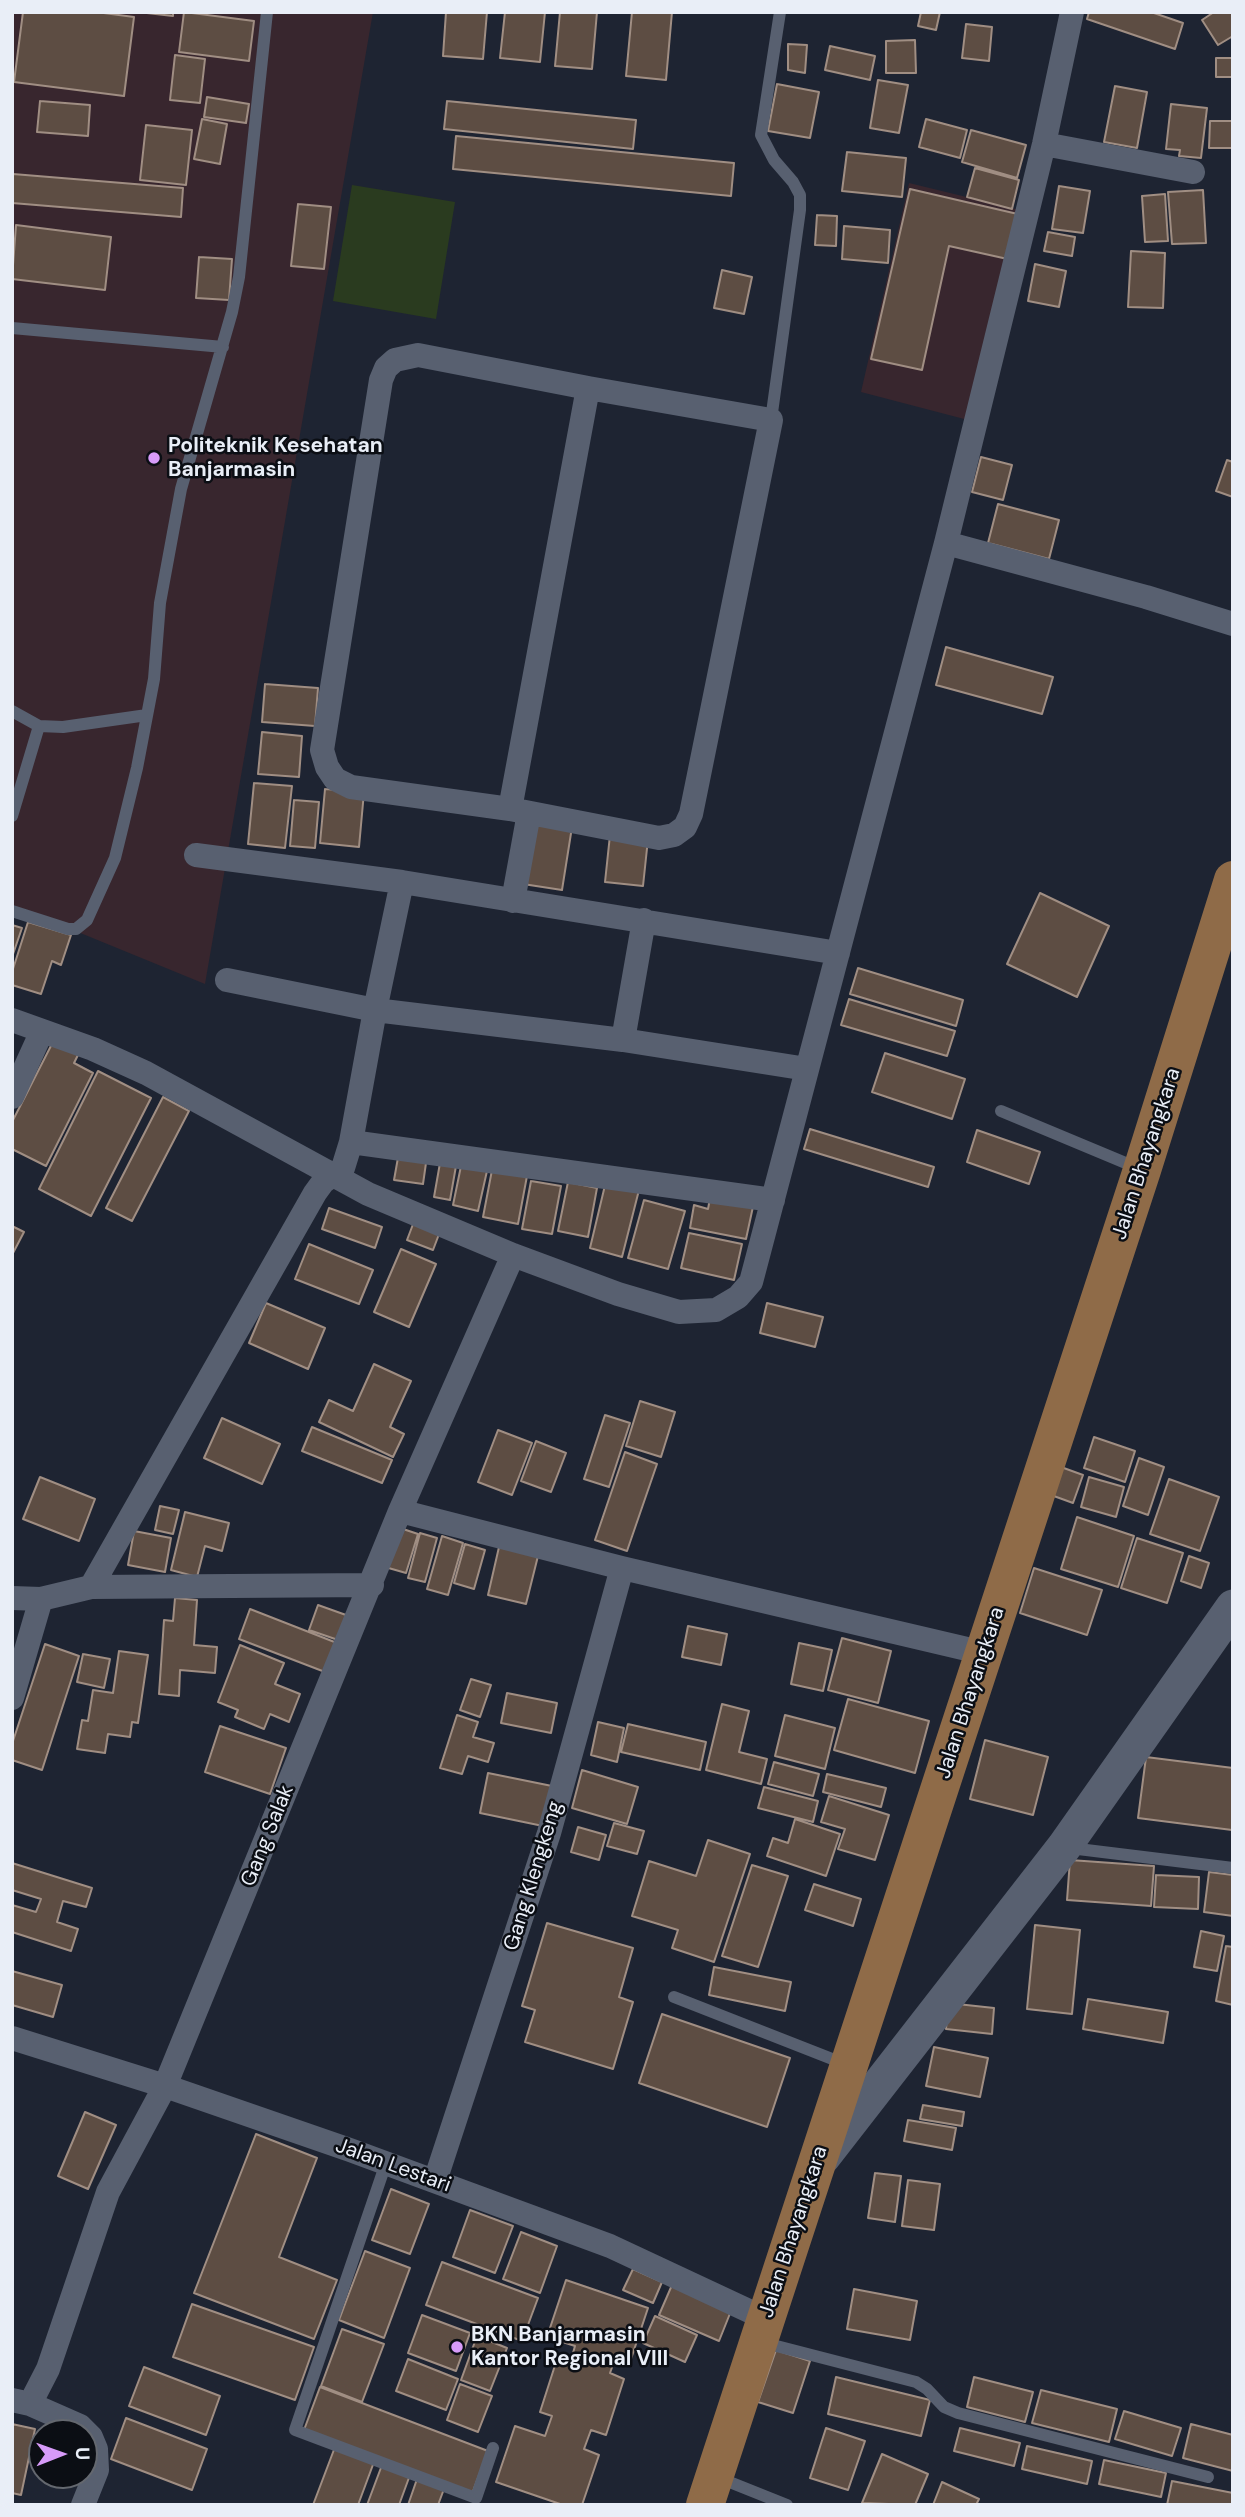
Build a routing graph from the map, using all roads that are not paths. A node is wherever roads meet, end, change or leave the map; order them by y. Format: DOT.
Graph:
graph roads {
  1 [pos="267,12"];
  2 [pos="780,12"];
  3 [pos="1072,12"];
  4 [pos="1044,144"];
  5 [pos="1193,172"];
  6 [pos="12,328"];
  7 [pos="223,347"];
  8 [pos="588,388"];
  9 [pos="771,420"];
  10 [pos="946,543"];
  11 [pos="1233,624"];
  12 [pos="12,711"];
  13 [pos="147,715"];
  14 [pos="38,726"];
  15 [pos="519,811"];
  16 [pos="12,816"];
  17 [pos="196,855"];
  18 [pos="1233,880"];
  19 [pos="402,882"];
  20 [pos="513,901"];
  21 [pos="12,911"];
  22 [pos="644,920"];
  23 [pos="838,953"];
  24 [pos="228,980"];
  25 [pos="375,1010"];
  26 [pos="12,1020"];
  27 [pos="42,1031"];
  28 [pos="623,1040"];
  29 [pos="807,1069"];
  30 [pos="12,1097"];
  31 [pos="1001,1111"];
  32 [pos="351,1142"];
  33 [pos="1142,1170"];
  34 [pos="333,1175"];
  35 [pos="773,1200"];
  36 [pos="513,1255"];
  37 [pos="400,1511"];
  38 [pos="622,1568"];
  39 [pos="372,1585"];
  40 [pos="91,1587"];
  41 [pos="12,1598"];
  42 [pos="41,1599"];
  43 [pos="1233,1607"];
  44 [pos="984,1653"];
  45 [pos="12,1698"];
  46 [pos="1064,1847"];
  47 [pos="1233,1868"];
  48 [pos="873,1992"];
  49 [pos="674,1997"];
  50 [pos="919,2033"];
  51 [pos="12,2038"];
  52 [pos="849,2065"];
  53 [pos="164,2086"];
  54 [pos="386,2163"];
  55 [pos="816,2166"];
  56 [pos="435,2182"];
  57 [pos="761,2329"];
  58 [pos="21,2402"];
  59 [pos="493,2448"];
  60 [pos="1208,2477"];
  61 [pos="709,2490"];
  62 [pos="83,2505"];
  63 [pos="787,2505"];
  1 -- 7 [label="lane"];
  2 -- 9 [label="lane"];
  3 -- 4 [label="street"];
  4 -- 5 [label="street"];
  4 -- 10 [label="street"];
  6 -- 7 [label="lane"];
  7 -- 13 [label="lane"];
  8 -- 9 [label="street"];
  8 -- 15 [label="street"];
  8 -- 15 [label="street"];
  9 -- 15 [label="street"];
  10 -- 11 [label="street"];
  10 -- 23 [label="street"];
  12 -- 14 [label="lane"];
  13 -- 14 [label="lane"];
  13 -- 21 [label="lane"];
  14 -- 16 [label="lane"];
  15 -- 20 [label="street"];
  17 -- 19 [label="street"];
  18 -- 33 [label="main road, Jalan Bhayangkara"];
  19 -- 20 [label="street"];
  19 -- 25 [label="street"];
  20 -- 22 [label="street"];
  22 -- 23 [label="street"];
  22 -- 28 [label="street"];
  23 -- 29 [label="street"];
  24 -- 25 [label="street"];
  25 -- 28 [label="street"];
  25 -- 32 [label="street"];
  26 -- 27 [label="street"];
  27 -- 30 [label="street"];
  27 -- 34 [label="street"];
  28 -- 29 [label="street"];
  29 -- 35 [label="street"];
  31 -- 33 [label="lane"];
  32 -- 34 [label="street"];
  32 -- 35 [label="street"];
  33 -- 44 [label="main road, Jalan Bhayangkara"];
  34 -- 36 [label="street"];
  34 -- 40 [label="street"];
  35 -- 36 [label="street"];
  36 -- 37 [label="street, Gang Salak"];
  37 -- 38 [label="street"];
  37 -- 39 [label="street, Gang Salak"];
  38 -- 44 [label="street"];
  38 -- 56 [label="street, Gang Klengkeng"];
  39 -- 40 [label="street"];
  39 -- 53 [label="street, Gang Salak"];
  40 -- 42 [label="street"];
  41 -- 42 [label="street"];
  42 -- 45 [label="street"];
  43 -- 46 [label="street"];
  44 -- 48 [label="main road, Jalan Bhayangkara"];
  46 -- 47 [label="lane"];
  46 -- 50 [label="street"];
  48 -- 50 [label="street"];
  48 -- 52 [label="main road, Jalan Bhayangkara"];
  49 -- 52 [label="lane"];
  50 -- 55 [label="street"];
  51 -- 53 [label="street, Jalan Lestari"];
  52 -- 55 [label="main road, Jalan Bhayangkara"];
  53 -- 54 [label="street, Jalan Lestari"];
  53 -- 58 [label="street, Gang Salak"];
  54 -- 56 [label="street, Jalan Lestari"];
  54 -- 59 [label="lane"];
  55 -- 57 [label="main road, Jalan Bhayangkara"];
  56 -- 57 [label="street, Jalan Lestari"];
  57 -- 60 [label="lane"];
  57 -- 61 [label="main road, Jalan Bhayangkara"];
  58 -- 62 [label="street"];
  61 -- 63 [label="lane"];
}
